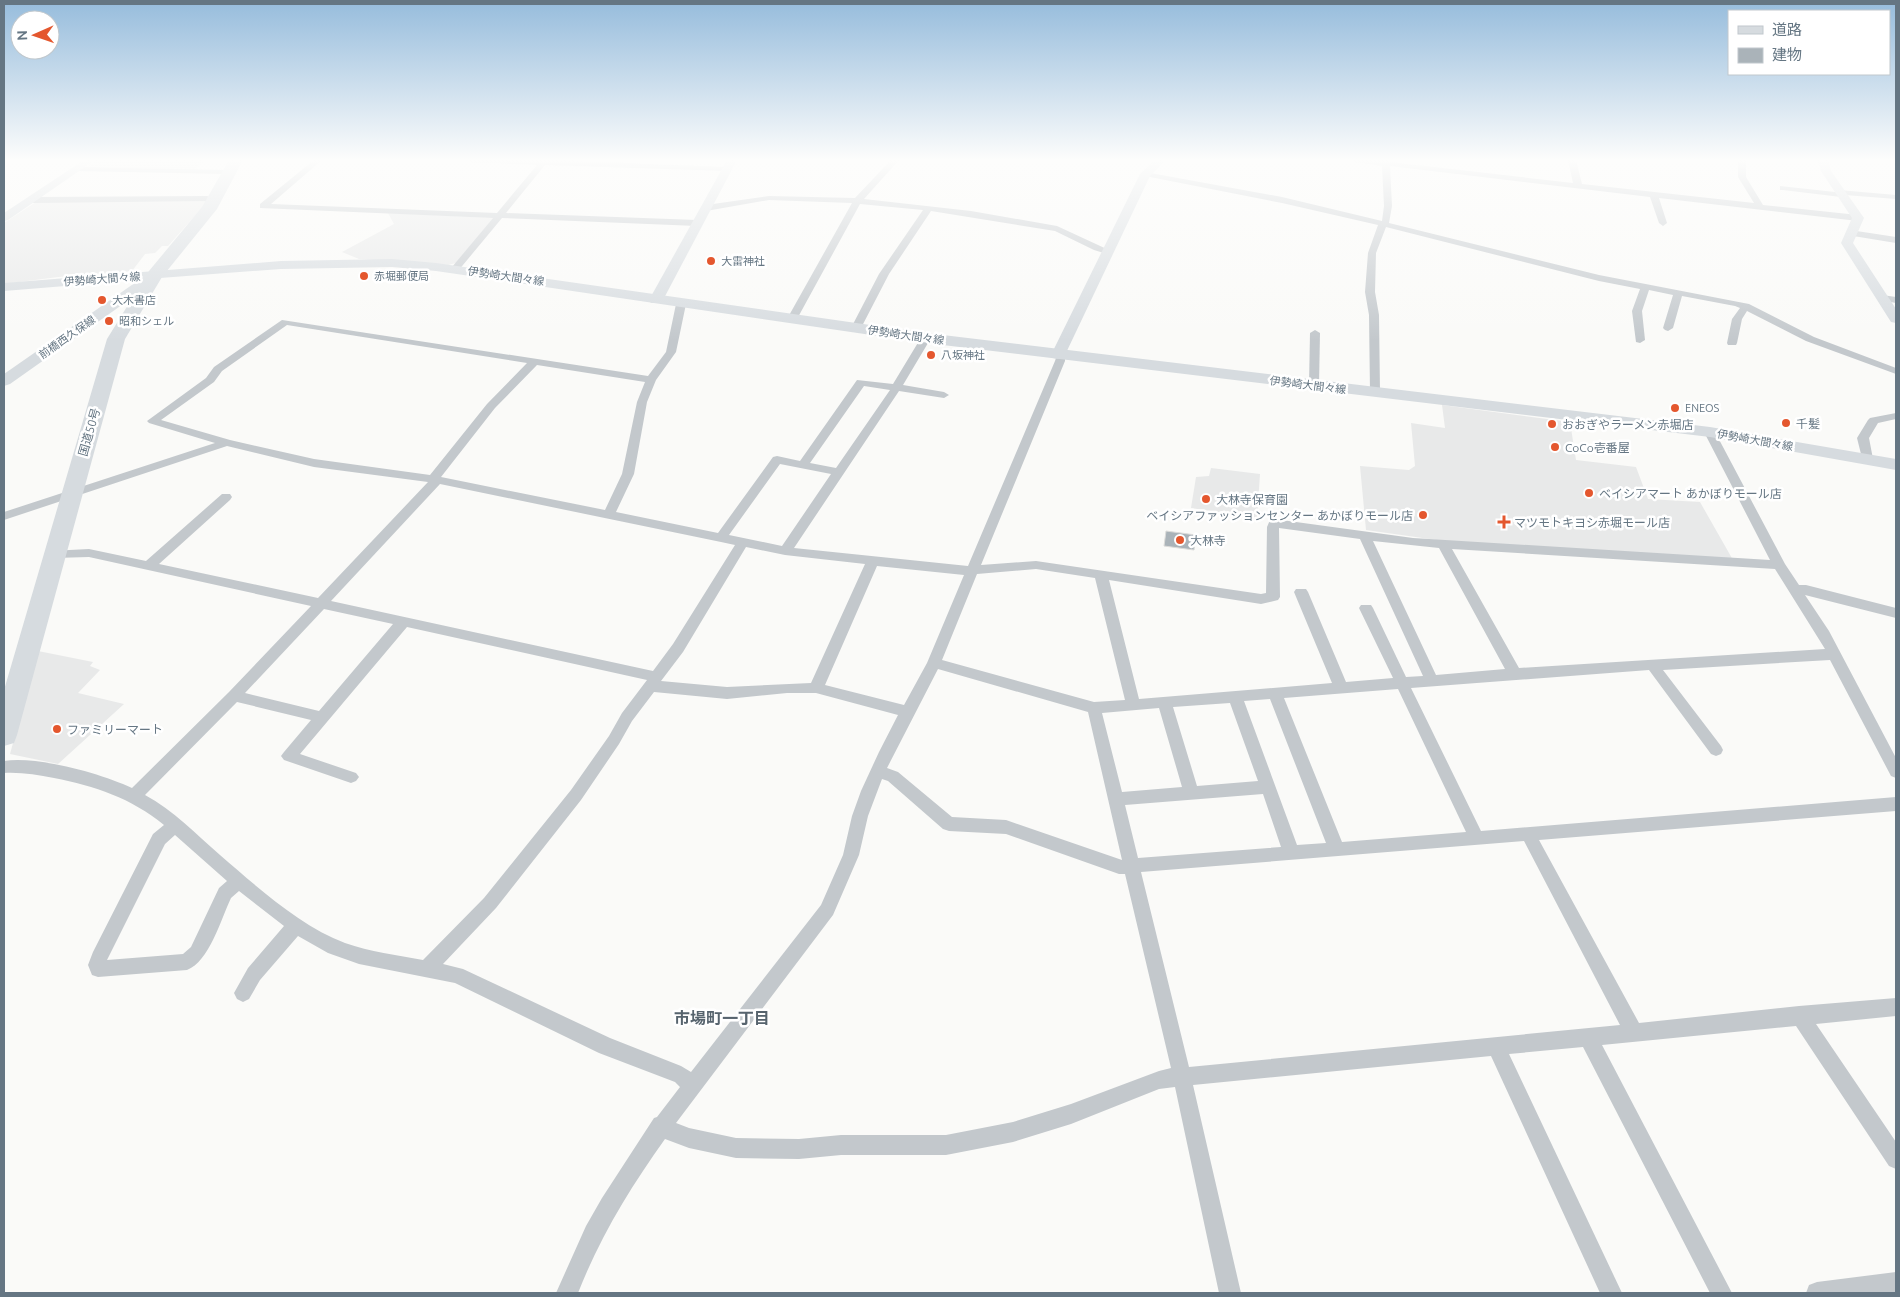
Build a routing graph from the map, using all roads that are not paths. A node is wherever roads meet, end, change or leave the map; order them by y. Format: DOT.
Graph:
graph roads {
  1 [pos="200,221"];
  2 [pos="494,221"];
  3 [pos="627,221"];
  4 [pos="847,221"];
  5 [pos="920,221"];
  6 [pos="1002,221"];
  7 [pos="1122,221"];
  8 [pos="1369,221"];
  9 [pos="1386,221"];
  10 [pos="1857,221"];
  11 [pos="697,223"];
  12 [pos="1384,224"];
  13 [pos="1850,233"];
  14 [pos="1896,240"];
  15 [pos="1107,250"];
  16 [pos="455,269"];
  17 [pos="155,275"];
  18 [pos="4,287"];
  19 [pos="1645,287"];
  20 [pos="1678,293"];
  21 [pos="1882,298"];
  22 [pos="656,300"];
  23 [pos="1896,300"];
  24 [pos="681,304"];
  25 [pos="1746,306"];
  26 [pos="792,319"];
  27 [pos="1896,319"];
  28 [pos="856,328"];
  29 [pos="1668,328"];
  30 [pos="1315,333"];
  31 [pos="926,338"];
  32 [pos="1640,340"];
  33 [pos="1732,343"];
  34 [pos="1058,355"];
  35 [pos="535,361"];
  36 [pos="1896,372"];
  37 [pos="651,380"];
  38 [pos="4,381"];
  39 [pos="1314,385"];
  40 [pos="896,388"];
  41 [pos="1375,392"];
  42 [pos="944,394"];
  43 [pos="1896,416"];
  44 [pos="1710,432"];
  45 [pos="227,443"];
  46 [pos="1867,459"];
  47 [pos="803,465"];
  48 [pos="1896,465"];
  49 [pos="838,472"];
  50 [pos="435,480"];
  51 [pos="72,494"];
  52 [pos="226,496"];
  53 [pos="609,515"];
  54 [pos="4,516"];
  55 [pos="1364,535"];
  56 [pos="721,538"];
  57 [pos="742,543"];
  58 [pos="1443,544"];
  59 [pos="784,551"];
  60 [pos="54,554"];
  61 [pos="872,562"];
  62 [pos="1779,565"];
  63 [pos="147,566"];
  64 [pos="971,571"];
  65 [pos="1101,575"];
  66 [pos="1797,590"];
  67 [pos="1301,592"];
  68 [pos="321,604"];
  69 [pos="1366,608"];
  70 [pos="1896,613"];
  71 [pos="404,621"];
  72 [pos="1833,654"];
  73 [pos="934,663"];
  74 [pos="1653,666"];
  75 [pos="1515,674"];
  76 [pos="1432,681"];
  77 [pos="654,682"];
  78 [pos="1402,683"];
  79 [pos="816,688"];
  80 [pos="1341,688"];
  81 [pos="1275,693"];
  82 [pos="234,696"];
  83 [pos="1235,696"];
  84 [pos="1164,702"];
  85 [pos="1133,705"];
  86 [pos="1094,708"];
  87 [pos="908,712"];
  88 [pos="322,717"];
  89 [pos="4,735"];
  90 [pos="1716,750"];
  91 [pos="4,767"];
  92 [pos="878,771"];
  93 [pos="1896,772"];
  94 [pos="351,776"];
  95 [pos="1268,787"];
  96 [pos="1191,793"];
  97 [pos="134,796"];
  98 [pos="1115,799"];
  99 [pos="1896,804"];
  100 [pos="175,825"];
  101 [pos="1528,834"];
  102 [pos="1477,838"];
  103 [pos="1337,850"];
  104 [pos="1292,854"];
  105 [pos="1131,867"];
  106 [pos="238,881"];
  107 [pos="296,925"];
  108 [pos="427,968"];
  109 [pos="243,993"];
  110 [pos="1896,1007"];
  111 [pos="1799,1015"];
  112 [pos="1634,1032"];
  113 [pos="1588,1037"];
  114 [pos="1496,1046"];
  115 [pos="1182,1077"];
  116 [pos="693,1086"];
  117 [pos="661,1125"];
  118 [pos="1896,1159"];
  119 [pos="1896,1283"];
  120 [pos="568,1293"];
  121 [pos="1230,1293"];
  122 [pos="1611,1293"];
  123 [pos="1721,1293"];
  124 [pos="1817,1293"];
  1 -- 17 [label="highway, 国道50号"];
  2 -- 16 [label="street"];
  3 -- 11 [label="street"];
  4 -- 26 [label="street"];
  5 -- 28 [label="street"];
  6 -- 15 [label="street"];
  7 -- 15 [label="street"];
  8 -- 12 [label="street"];
  9 -- 12 [label="street"];
  10 -- 13 [label="street"];
  11 -- 22 [label="street"];
  12 -- 19 [label="street"];
  12 -- 41 [label="street"];
  13 -- 14 [label="street"];
  13 -- 21 [label="street"];
  15 -- 34 [label="street"];
  16 -- 17 [label="main road, 伊勢崎大間々線"];
  16 -- 22 [label="main road, 伊勢崎大間々線"];
  17 -- 18 [label="main road, 伊勢崎大間々線"];
  17 -- 38 [label="main road, 前橋西久保線"];
  17 -- 51 [label="highway, 国道50号"];
  19 -- 20 [label="street"];
  19 -- 32 [label="street"];
  20 -- 25 [label="street"];
  20 -- 29 [label="street"];
  21 -- 23 [label="street"];
  21 -- 27 [label="street"];
  22 -- 24 [label="main road, 伊勢崎大間々線"];
  24 -- 26 [label="main road, 伊勢崎大間々線"];
  24 -- 37 [label="street"];
  25 -- 33 [label="street"];
  25 -- 36 [label="street"];
  26 -- 28 [label="main road, 伊勢崎大間々線"];
  28 -- 31 [label="main road, 伊勢崎大間々線"];
  30 -- 39 [label="street"];
  31 -- 34 [label="main road, 伊勢崎大間々線"];
  31 -- 40 [label="street"];
  34 -- 39 [label="main road, 伊勢崎大間々線"];
  34 -- 64 [label="street"];
  35 -- 37 [label="street"];
  35 -- 45 [label="street"];
  35 -- 50 [label="street"];
  37 -- 53 [label="street"];
  39 -- 41 [label="main road, 伊勢崎大間々線"];
  40 -- 42 [label="street"];
  40 -- 47 [label="street"];
  40 -- 49 [label="street"];
  41 -- 44 [label="main road, 伊勢崎大間々線"];
  43 -- 46 [label="street"];
  44 -- 46 [label="main road, 伊勢崎大間々線"];
  44 -- 62 [label="street"];
  45 -- 50 [label="street"];
  45 -- 51 [label="street"];
  46 -- 48 [label="main road, 伊勢崎大間々線"];
  47 -- 49 [label="street"];
  47 -- 56 [label="street"];
  49 -- 59 [label="street"];
  50 -- 53 [label="street"];
  50 -- 68 [label="street"];
  51 -- 54 [label="street"];
  51 -- 60 [label="highway, 国道50号"];
  52 -- 63 [label="street"];
  53 -- 56 [label="street"];
  55 -- 58 [label="street"];
  55 -- 65 [label="street"];
  55 -- 76 [label="street"];
  56 -- 57 [label="street"];
  57 -- 59 [label="street"];
  57 -- 77 [label="street"];
  58 -- 62 [label="street"];
  58 -- 75 [label="street"];
  59 -- 61 [label="street"];
  60 -- 63 [label="street"];
  60 -- 89 [label="highway, 国道50号"];
  61 -- 64 [label="street"];
  61 -- 79 [label="street"];
  62 -- 66 [label="street"];
  63 -- 68 [label="street"];
  64 -- 65 [label="street"];
  64 -- 73 [label="street"];
  65 -- 85 [label="street"];
  66 -- 70 [label="street"];
  66 -- 72 [label="street"];
  67 -- 80 [label="street"];
  68 -- 71 [label="street"];
  68 -- 82 [label="street"];
  69 -- 78 [label="street"];
  71 -- 77 [label="street"];
  71 -- 88 [label="street"];
  72 -- 74 [label="street"];
  72 -- 93 [label="street"];
  73 -- 86 [label="street"];
  73 -- 87 [label="street"];
  74 -- 75 [label="street"];
  74 -- 90 [label="street"];
  75 -- 76 [label="street"];
  76 -- 78 [label="street"];
  77 -- 79 [label="street"];
  77 -- 108 [label="street"];
  78 -- 80 [label="street"];
  78 -- 102 [label="street"];
  79 -- 87 [label="street"];
  80 -- 81 [label="street"];
  81 -- 83 [label="street"];
  81 -- 103 [label="street"];
  82 -- 88 [label="street"];
  82 -- 97 [label="street"];
  83 -- 84 [label="street"];
  83 -- 95 [label="street"];
  84 -- 85 [label="street"];
  84 -- 96 [label="street"];
  85 -- 86 [label="street"];
  86 -- 98 [label="street"];
  87 -- 92 [label="street"];
  88 -- 94 [label="street"];
  91 -- 97 [label="street"];
  92 -- 105 [label="street"];
  92 -- 116 [label="street"];
  95 -- 96 [label="street"];
  95 -- 104 [label="street"];
  96 -- 98 [label="street"];
  97 -- 100 [label="street"];
  98 -- 105 [label="street"];
  99 -- 101 [label="street"];
  100 -- 106 [label="street"];
  100 -- 106 [label="street"];
  101 -- 102 [label="street"];
  101 -- 112 [label="street"];
  102 -- 103 [label="street"];
  103 -- 104 [label="street"];
  104 -- 105 [label="street"];
  105 -- 115 [label="street"];
  106 -- 107 [label="street"];
  107 -- 108 [label="street"];
  107 -- 109 [label="street"];
  108 -- 116 [label="street"];
  110 -- 111 [label="street"];
  111 -- 112 [label="street"];
  111 -- 118 [label="street"];
  112 -- 113 [label="street"];
  113 -- 114 [label="street"];
  113 -- 123 [label="street"];
  114 -- 115 [label="street"];
  114 -- 122 [label="street"];
  115 -- 117 [label="street"];
  115 -- 121 [label="street"];
  116 -- 117 [label="street"];
  117 -- 120 [label="street"];
  119 -- 124 [label="street"];
}
